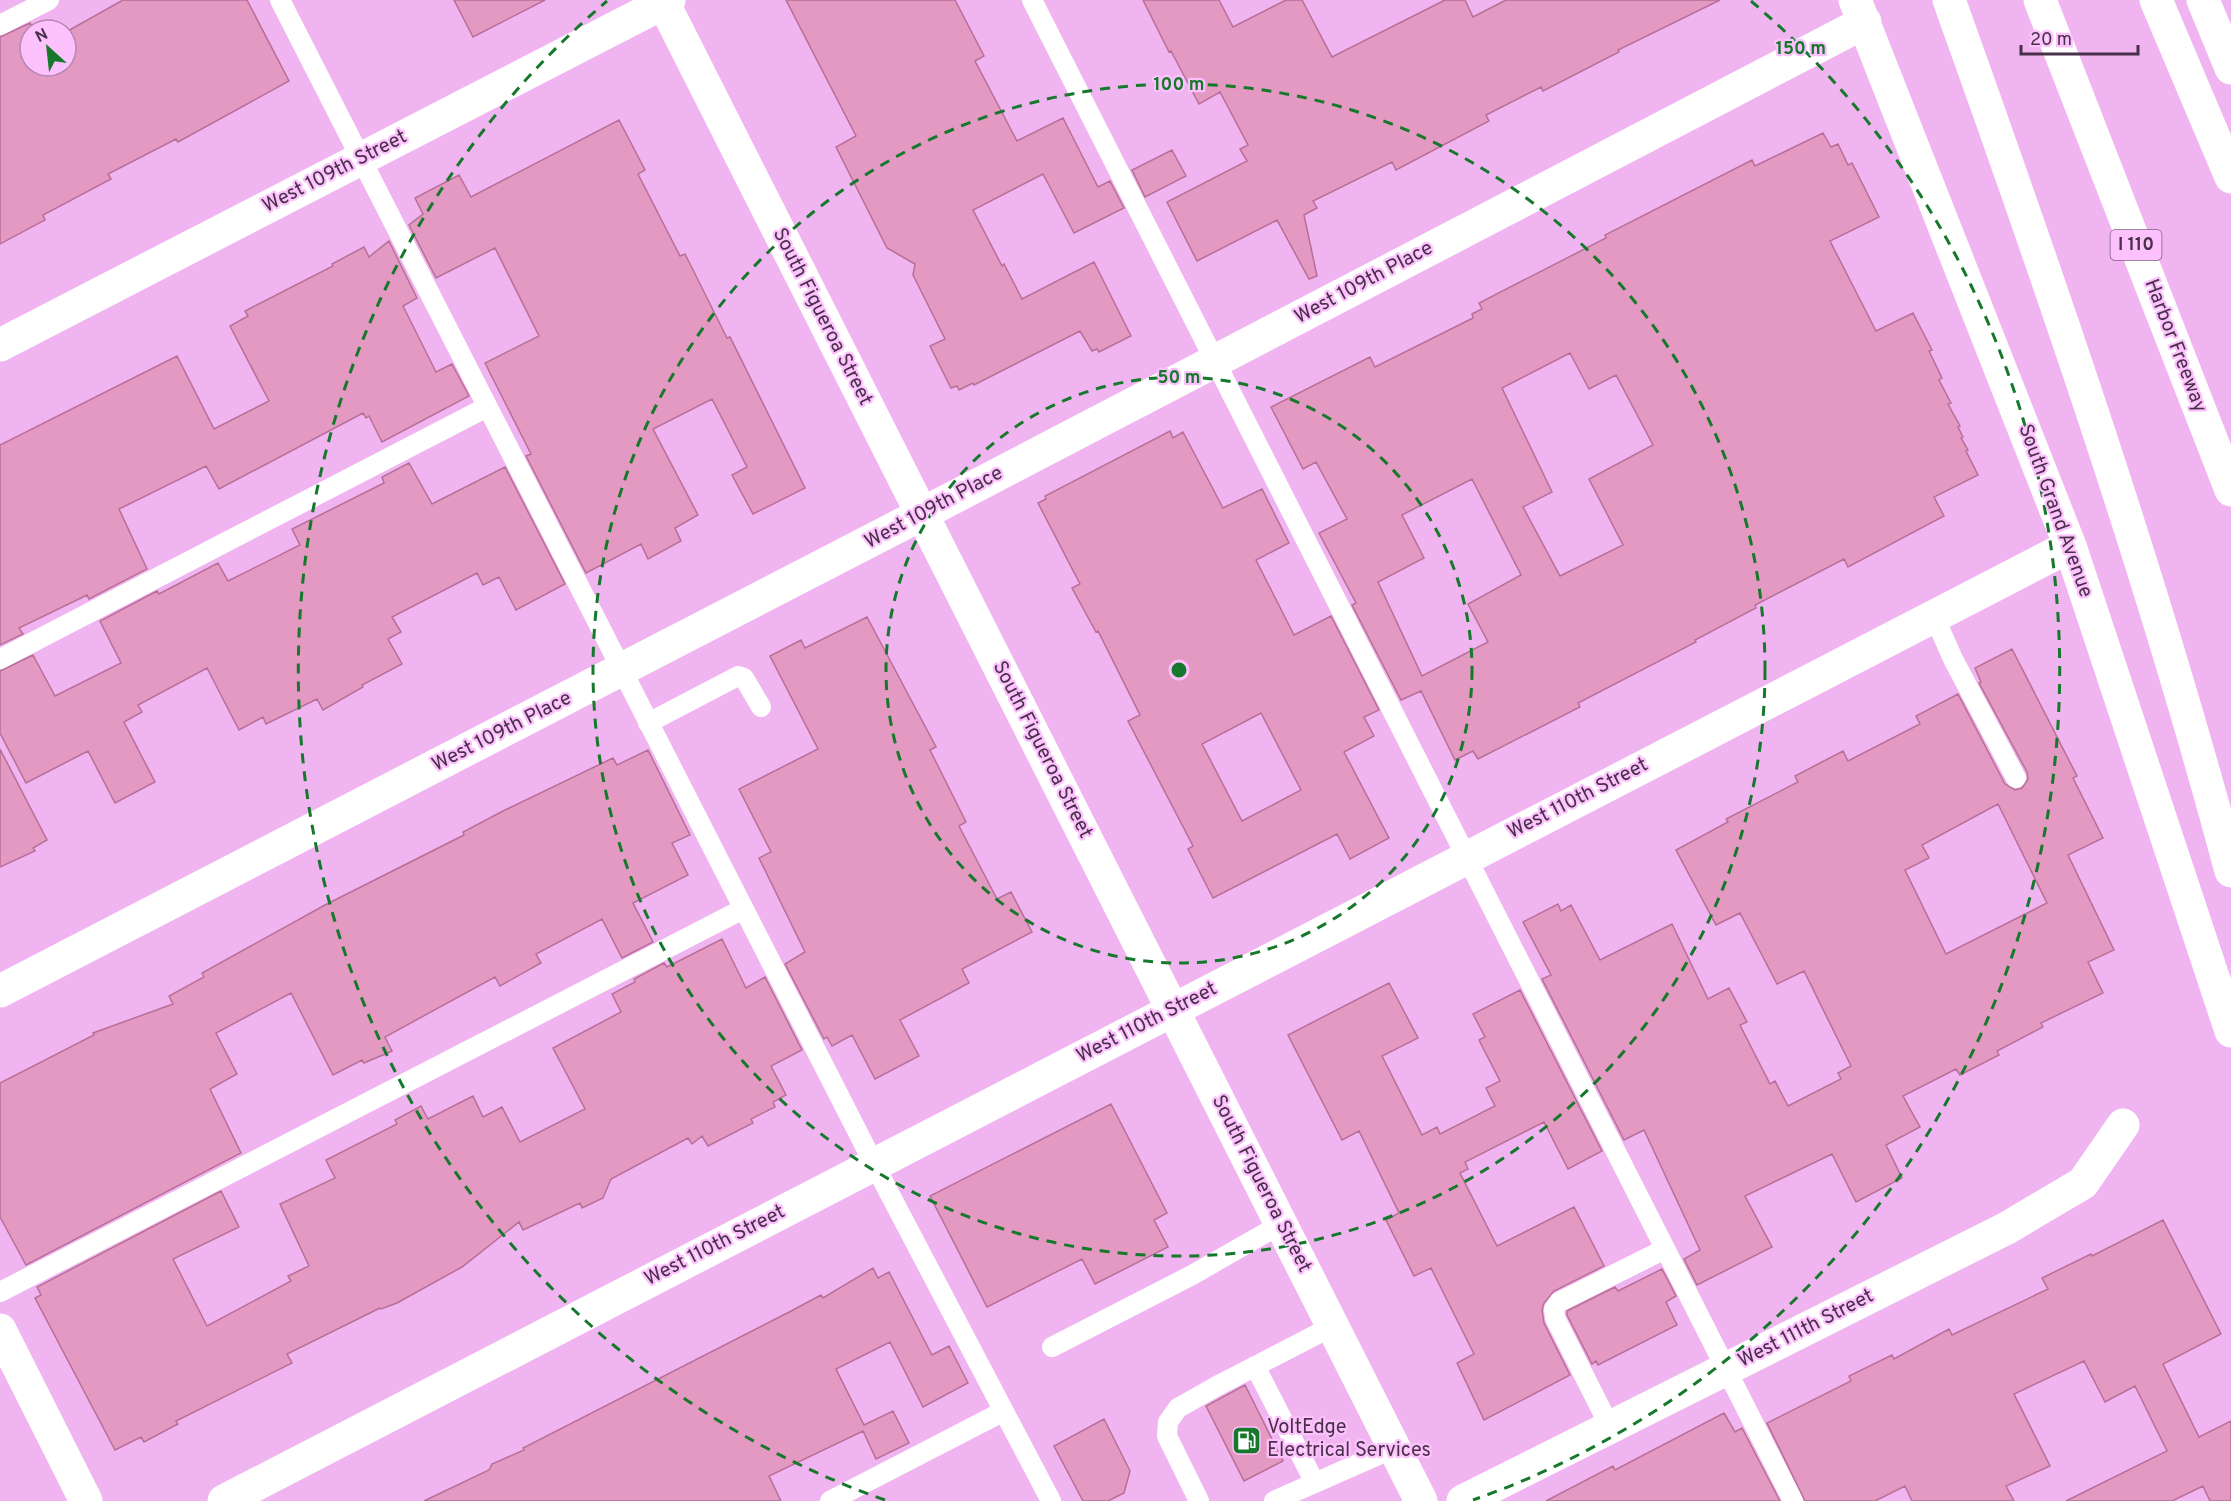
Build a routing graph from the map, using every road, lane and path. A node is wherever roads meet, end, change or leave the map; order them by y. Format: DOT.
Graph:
graph roads {
  1 [pos="49,0"];
  2 [pos="280,0"];
  3 [pos="1032,0"];
  4 [pos="1949,0"];
  5 [pos="2040,0"];
  6 [pos="2156,0"];
  7 [pos="2203,0"];
  8 [pos="665,1"];
  9 [pos="1860,11"];
  10 [pos="0,25"];
  11 [pos="2231,68"];
  12 [pos="360,159"];
  13 [pos="2231,177"];
  14 [pos="0,345"];
  15 [pos="1215,362"];
  16 [pos="487,407"];
  17 [pos="2231,490"];
  18 [pos="922,514"];
  19 [pos="2070,546"];
  20 [pos="1934,616"];
  21 [pos="0,659"];
  22 [pos="621,670"];
  23 [pos="761,707"];
  24 [pos="648,723"];
  25 [pos="2016,778"];
  26 [pos="1466,857"];
  27 [pos="2231,872"];
  28 [pos="743,909"];
  29 [pos="0,991"];
  30 [pos="1173,1009"];
  31 [pos="2231,1031"];
  32 [pos="2123,1125"];
  33 [pos="874,1164"];
  34 [pos="1281,1224"];
  35 [pos="1665,1250"];
  36 [pos="0,1292"];
  37 [pos="1333,1326"];
  38 [pos="0,1330"];
  39 [pos="1052,1347"];
  40 [pos="1255,1366"];
  41 [pos="1726,1370"];
  42 [pos="1004,1411"];
  43 [pos="1611,1427"];
  44 [pos="1394,1448"];
  45 [pos="1315,1483"];
  46 [pos="86,1501"];
  47 [pos="224,1501"];
  48 [pos="830,1501"];
  49 [pos="1051,1501"];
  50 [pos="1199,1501"];
  51 [pos="1274,1501"];
  52 [pos="1421,1501"];
  53 [pos="1463,1501"];
  54 [pos="1793,1501"];
  1 -- 10 [label="lane"];
  2 -- 12 [label="lane"];
  3 -- 15 [label="lane"];
  4 -- 27 [label="main road"];
  5 -- 17 [label="main road, Harbor Freeway / I 110"];
  6 -- 13 [label="main road"];
  7 -- 11 [label="main road"];
  8 -- 12 [label="main road, West 109th Street"];
  8 -- 18 [label="main road, South Figueroa Street"];
  9 -- 15 [label="main road, West 109th Place"];
  9 -- 19 [label="main road, South Grand Avenue"];
  12 -- 14 [label="main road, West 109th Street"];
  12 -- 16 [label="lane"];
  15 -- 18 [label="main road, West 109th Place"];
  15 -- 26 [label="lane"];
  16 -- 21 [label="lane"];
  16 -- 22 [label="lane"];
  18 -- 22 [label="main road, West 109th Place"];
  18 -- 30 [label="main road, South Figueroa Street"];
  19 -- 20 [label="main road, West 110th Street"];
  19 -- 31 [label="main road, South Grand Avenue"];
  20 -- 25 [label="lane"];
  20 -- 26 [label="main road, West 110th Street"];
  22 -- 24 [label="lane"];
  22 -- 29 [label="main road, West 109th Place"];
  23 -- 24 [label="lane"];
  24 -- 28 [label="lane"];
  26 -- 30 [label="main road, West 110th Street"];
  26 -- 35 [label="lane"];
  28 -- 33 [label="lane"];
  28 -- 36 [label="lane"];
  30 -- 33 [label="main road, West 110th Street"];
  30 -- 34 [label="main road, South Figueroa Street"];
  32 -- 41 [label="main road, West 111th Street"];
  33 -- 42 [label="lane"];
  33 -- 47 [label="main road, West 110th Street"];
  34 -- 37 [label="main road, South Figueroa Street"];
  34 -- 39 [label="lane"];
  35 -- 41 [label="lane"];
  35 -- 43 [label="lane"];
  37 -- 40 [label="lane"];
  37 -- 44 [label="main road, South Figueroa Street"];
  38 -- 46 [label="main road"];
  40 -- 45 [label="lane"];
  40 -- 50 [label="lane"];
  41 -- 43 [label="main road, West 111th Street"];
  41 -- 54 [label="lane"];
  42 -- 48 [label="lane"];
  42 -- 49 [label="lane"];
  43 -- 53 [label="main road, West 111th Street"];
  44 -- 45 [label="lane"];
  44 -- 52 [label="main road, South Figueroa Street"];
  45 -- 51 [label="lane"];
}
